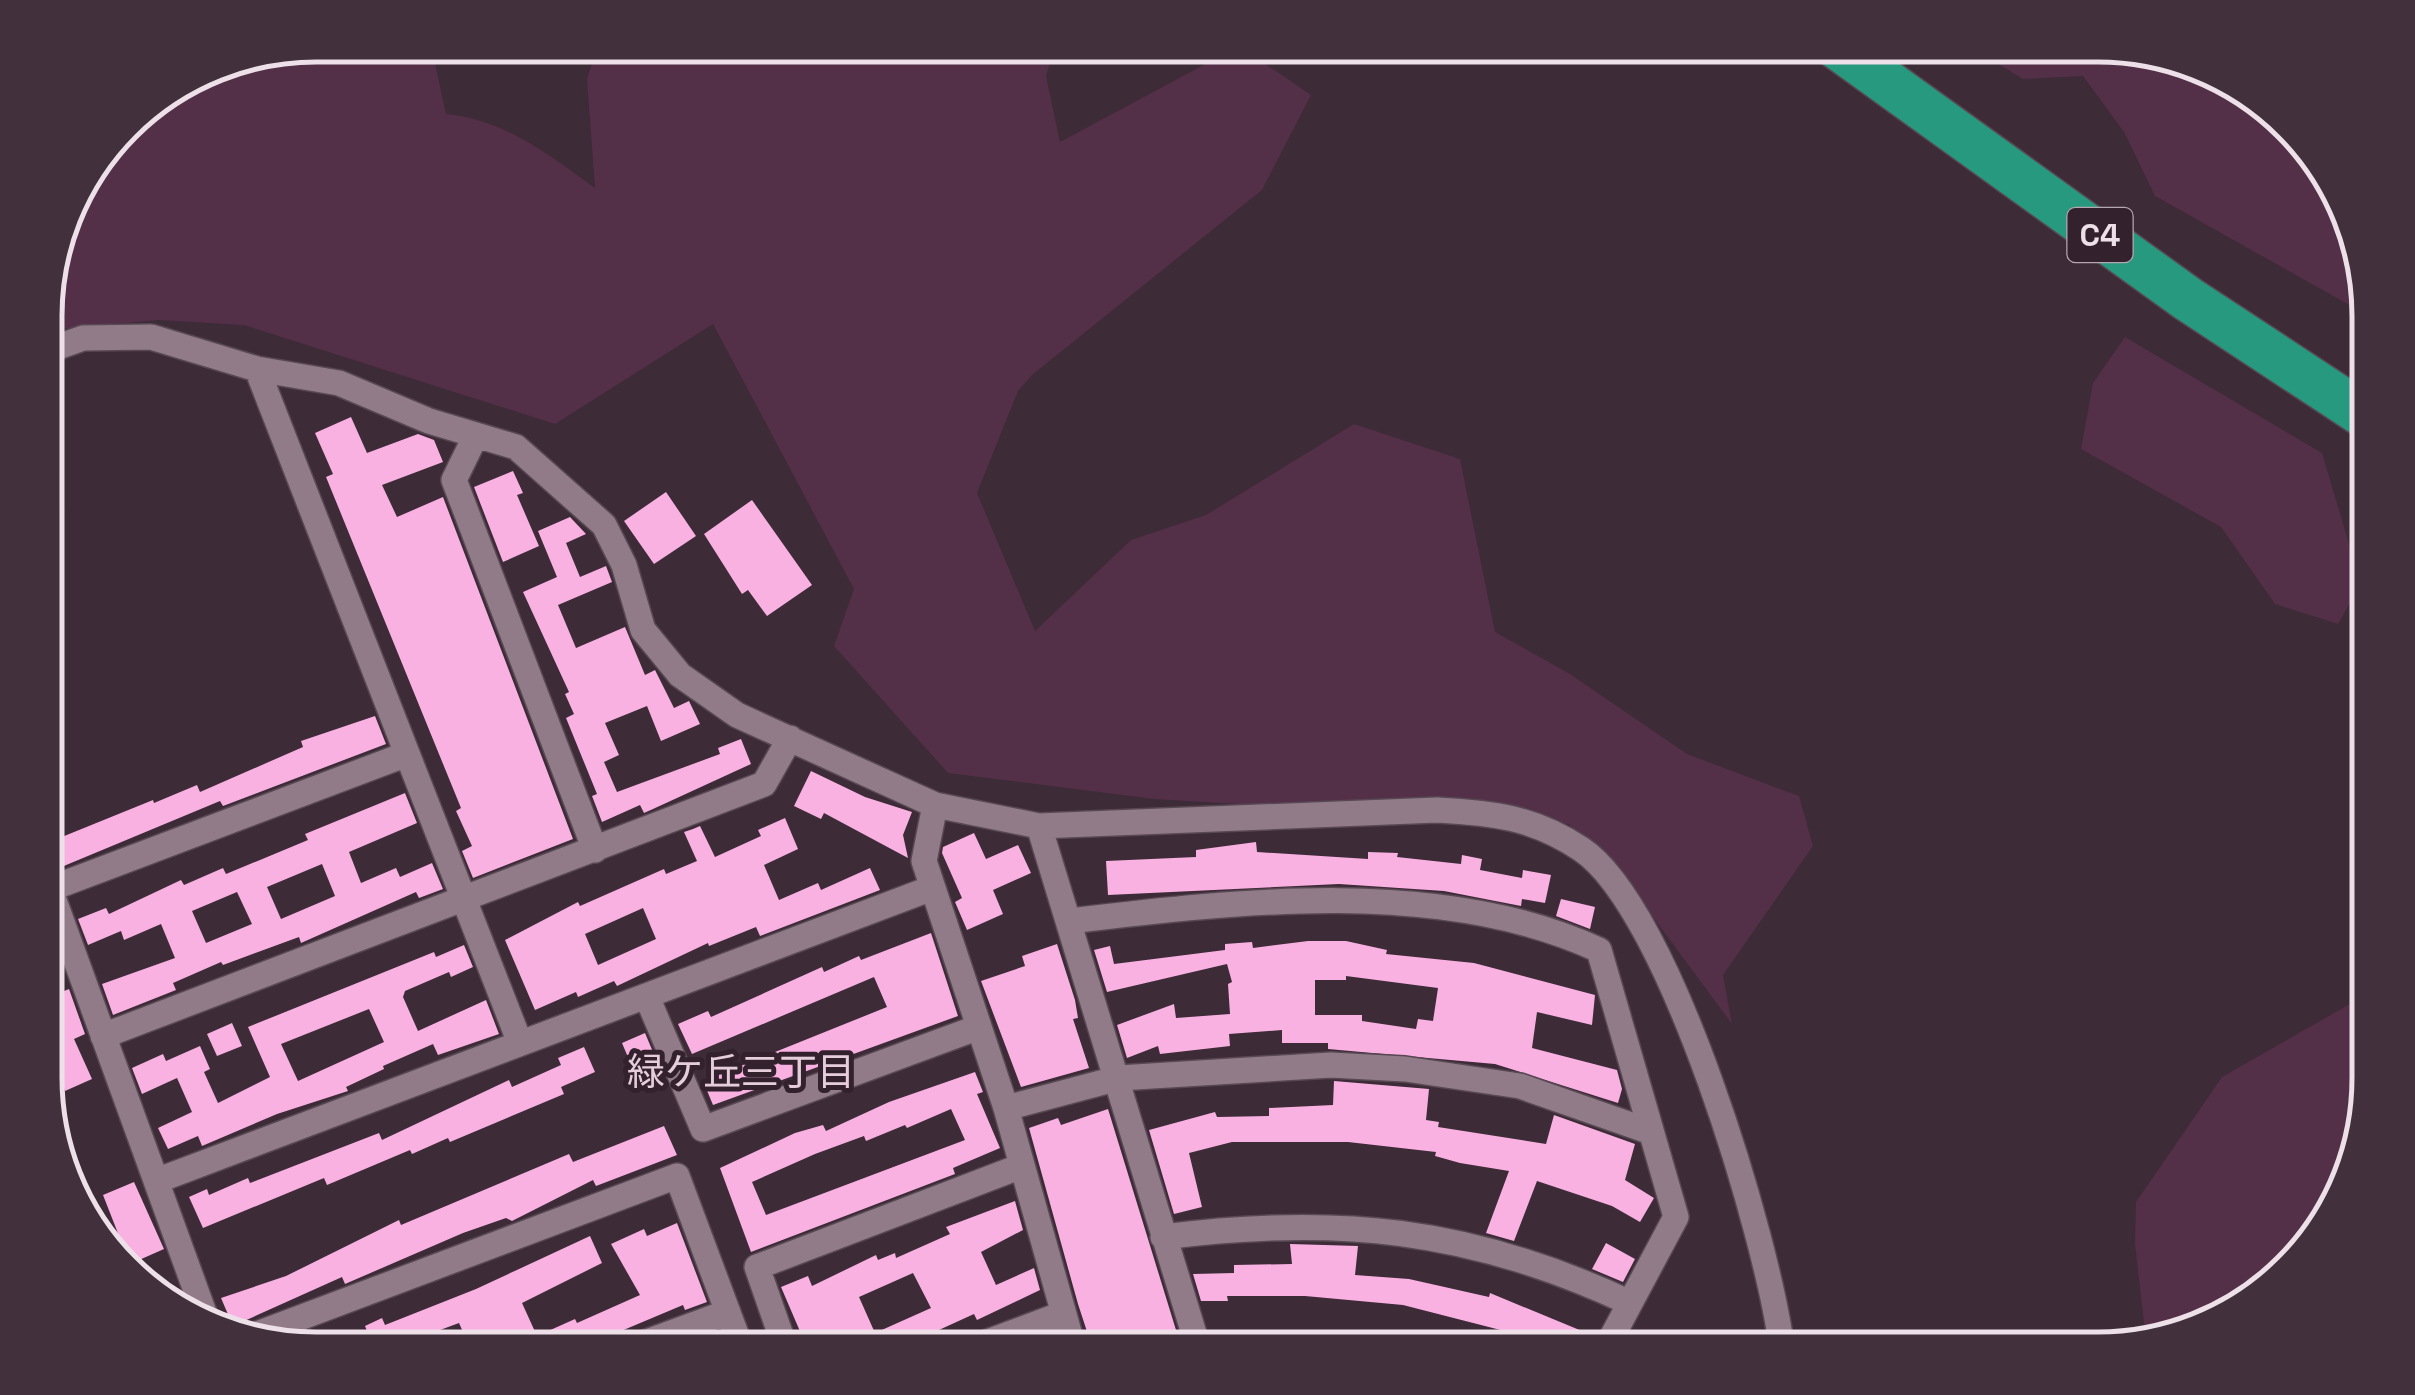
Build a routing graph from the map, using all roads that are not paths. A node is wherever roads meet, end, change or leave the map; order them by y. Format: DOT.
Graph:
graph roads {
  1 [pos="1860,63"];
  2 [pos="62,346"];
  3 [pos="257,370"];
  4 [pos="2352,406"];
  5 [pos="476,435"];
  6 [pos="790,738"];
  7 [pos="407,754"];
  8 [pos="935,805"];
  9 [pos="1040,826"];
  10 [pos="595,850"];
  11 [pos="62,885"];
  12 [pos="932,888"];
  13 [pos="465,901"];
  14 [pos="1070,922"];
  15 [pos="62,925"];
  16 [pos="647,997"];
  17 [pos="979,1027"];
  18 [pos="104,1036"];
  19 [pos="520,1043"];
  20 [pos="1119,1078"];
  21 [pos="1006,1108"];
  22 [pos="1651,1132"];
  23 [pos="1019,1167"];
  24 [pos="156,1180"];
  25 [pos="1163,1237"];
  26 [pos="1628,1302"];
  27 [pos="201,1304"];
  28 [pos="728,1312"];
  29 [pos="1062,1314"];
  30 [pos="273,1328"];
  31 [pos="674,1332"];
  32 [pos="735,1332"];
  33 [pos="780,1332"];
  34 [pos="1014,1332"];
  35 [pos="1068,1332"];
  36 [pos="1193,1332"];
  37 [pos="1614,1332"];
  38 [pos="1778,1332"];
  1 -- 4 [label="highway, C4"];
  2 -- 3 [label="street"];
  3 -- 5 [label="street"];
  3 -- 7 [label="street"];
  5 -- 6 [label="street"];
  5 -- 10 [label="street"];
  6 -- 8 [label="street"];
  6 -- 10 [label="street"];
  7 -- 11 [label="street"];
  7 -- 13 [label="street"];
  8 -- 9 [label="street"];
  8 -- 12 [label="street"];
  9 -- 14 [label="street"];
  9 -- 38 [label="street"];
  10 -- 13 [label="street"];
  12 -- 16 [label="street"];
  12 -- 17 [label="street"];
  13 -- 18 [label="street"];
  13 -- 19 [label="street"];
  14 -- 20 [label="street"];
  14 -- 22 [label="street"];
  15 -- 18 [label="street"];
  16 -- 17 [label="street"];
  16 -- 19 [label="street"];
  17 -- 21 [label="street"];
  18 -- 24 [label="street"];
  19 -- 24 [label="street"];
  20 -- 21 [label="street"];
  20 -- 22 [label="street"];
  20 -- 25 [label="street"];
  21 -- 23 [label="street"];
  22 -- 26 [label="street"];
  23 -- 29 [label="street"];
  23 -- 33 [label="street"];
  24 -- 27 [label="street"];
  25 -- 26 [label="street"];
  25 -- 36 [label="street"];
  26 -- 37 [label="street"];
  28 -- 30 [label="street"];
  28 -- 31 [label="street"];
  28 -- 32 [label="street"];
  29 -- 34 [label="street"];
  29 -- 35 [label="street"];
}
